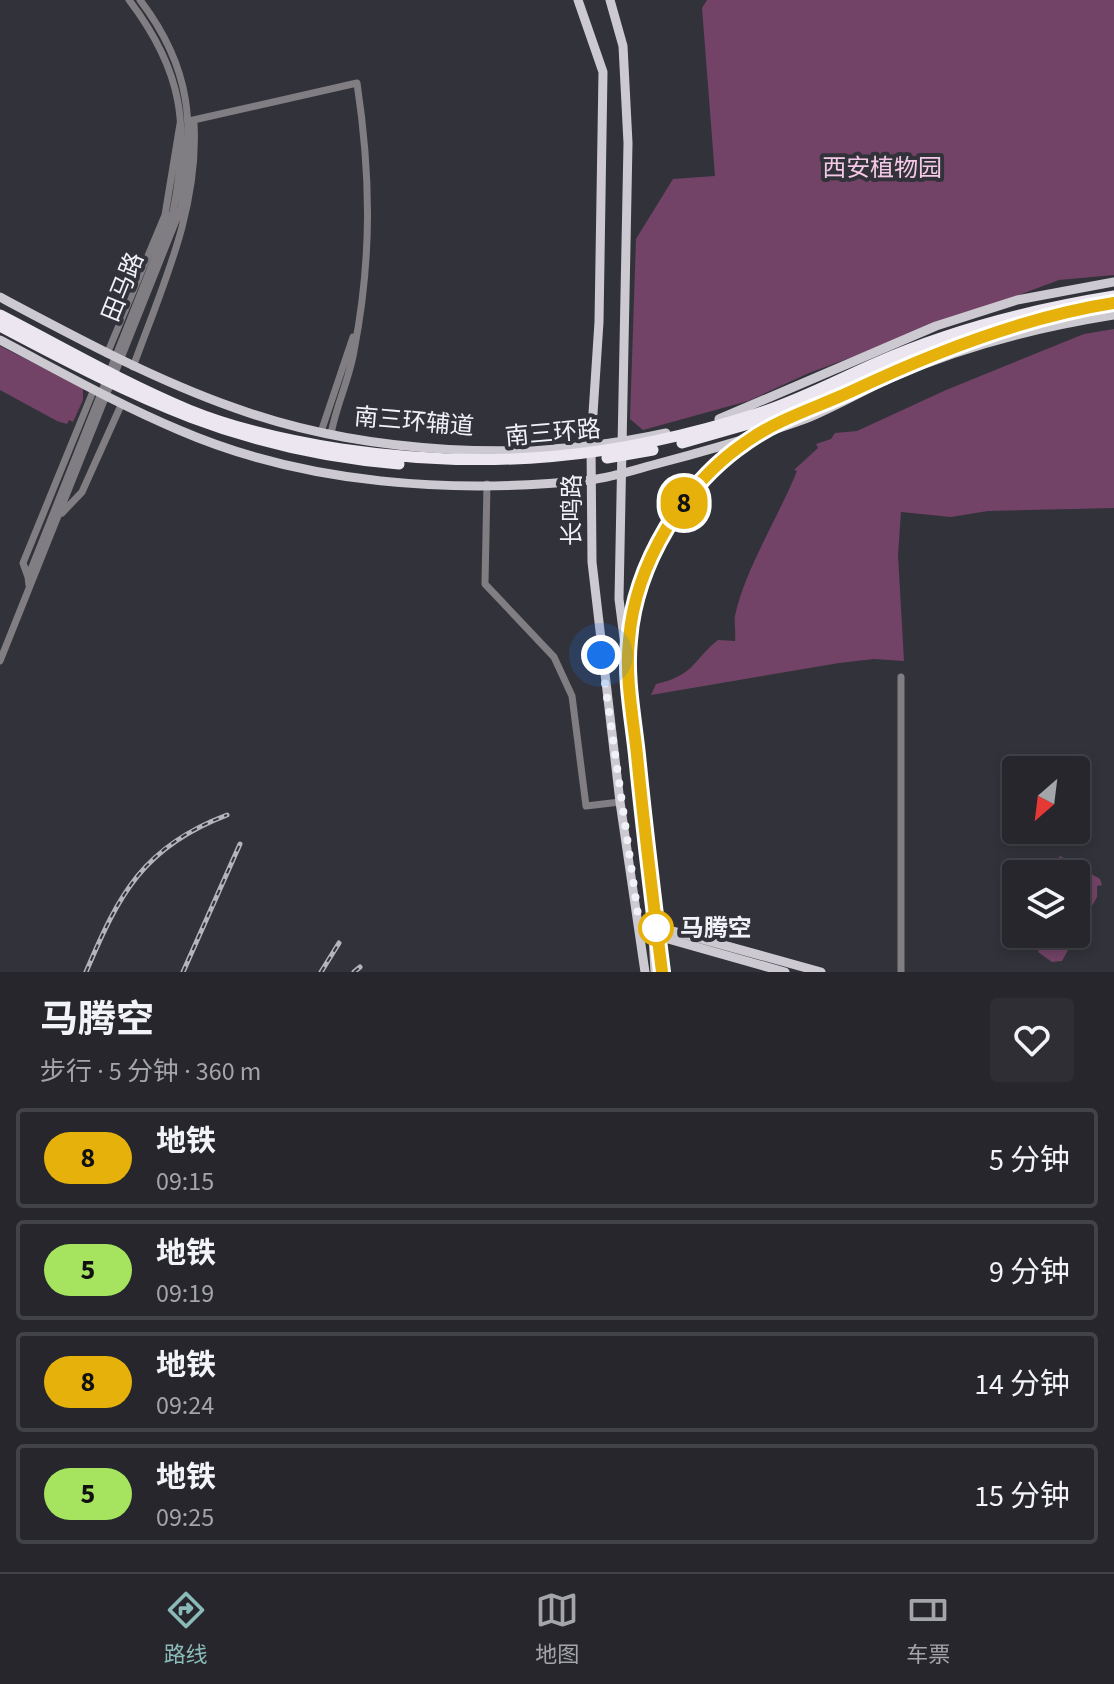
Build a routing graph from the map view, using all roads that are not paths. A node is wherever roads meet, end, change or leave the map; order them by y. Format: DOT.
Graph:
graph roads {
  1 [pos="129,0"];
  2 [pos="140,0"];
  3 [pos="578,0"];
  4 [pos="610,0"];
  5 [pos="182,114"];
  6 [pos="191,121"];
  7 [pos="160,258"];
  8 [pos="1114,282"];
  9 [pos="1114,296"];
  10 [pos="0,297"];
  11 [pos="1114,306"];
  12 [pos="0,315"];
  13 [pos="1114,315"];
  14 [pos="0,326"];
  15 [pos="0,340"];
  16 [pos="107,354"];
  17 [pos="133,367"];
  18 [pos="94,389"];
  19 [pos="122,403"];
  20 [pos="326,433"];
  21 [pos="267,439"];
  22 [pos="620,441"];
  23 [pos="591,444"];
  24 [pos="620,474"];
  25 [pos="591,480"];
  26 [pos="69,482"];
  27 [pos="487,484"];
  28 [pos="60,515"];
  29 [pos="28,577"];
  30 [pos="29,588"];
  31 [pos="0,661"];
  32 [pos="901,677"];
  33 [pos="620,802"];
  34 [pos="641,930"];
  35 [pos="651,930"];
  36 [pos="645,972"];
  37 [pos="655,972"];
  38 [pos="785,972"];
  39 [pos="821,972"];
  40 [pos="901,972"];
  1 -- 5 [label="street, 田马路"];
  2 -- 6 [label="street, 田马路"];
  3 -- 23 [label="main road, 长鸣路"];
  4 -- 22 [label="main road, 长鸣路"];
  5 -- 7 [label="street, 田马路"];
  5 -- 16 [label="street"];
  6 -- 7 [label="street, 田马路"];
  6 -- 17 [label="street"];
  6 -- 20 [label="street"];
  7 -- 26 [label="street, 田马路"];
  8 -- 22 [label="main road, 南三环辅道"];
  9 -- 21 [label="highway, 南三环路"];
  10 -- 16 [label="main road, 南三环辅道"];
  11 -- 21 [label="highway, 南三环路"];
  12 -- 21 [label="highway, 南三环路"];
  13 -- 24 [label="main road"];
  14 -- 21 [label="highway, 南三环路"];
  15 -- 18 [label="main road"];
  16 -- 17 [label="main road, 南三环辅道"];
  17 -- 20 [label="main road, 南三环辅道"];
  18 -- 19 [label="main road"];
  18 -- 29 [label="street"];
  19 -- 27 [label="main road"];
  19 -- 28 [label="street"];
  20 -- 23 [label="main road, 南三环辅道"];
  22 -- 23 [label="main road, 南三环辅道"];
  22 -- 24 [label="main road, 长鸣路"];
  23 -- 25 [label="main road, 长鸣路"];
  24 -- 25 [label="main road"];
  24 -- 35 [label="main road, 长鸣路"];
  25 -- 27 [label="main road"];
  25 -- 33 [label="main road, 长鸣路"];
  26 -- 28 [label="street, 田马路"];
  26 -- 29 [label="street, 田马路"];
  27 -- 33 [label="street"];
  28 -- 30 [label="street, 田马路"];
  29 -- 30 [label="street, 田马路"];
  30 -- 31 [label="street, 田马路"];
  32 -- 40 [label="street"];
  33 -- 34 [label="main road, 长鸣路"];
  34 -- 35 [label="main road"];
  34 -- 36 [label="main road, 长鸣路"];
  35 -- 37 [label="main road, 长鸣路"];
  35 -- 38 [label="main road"];
  35 -- 39 [label="main road"];
}
